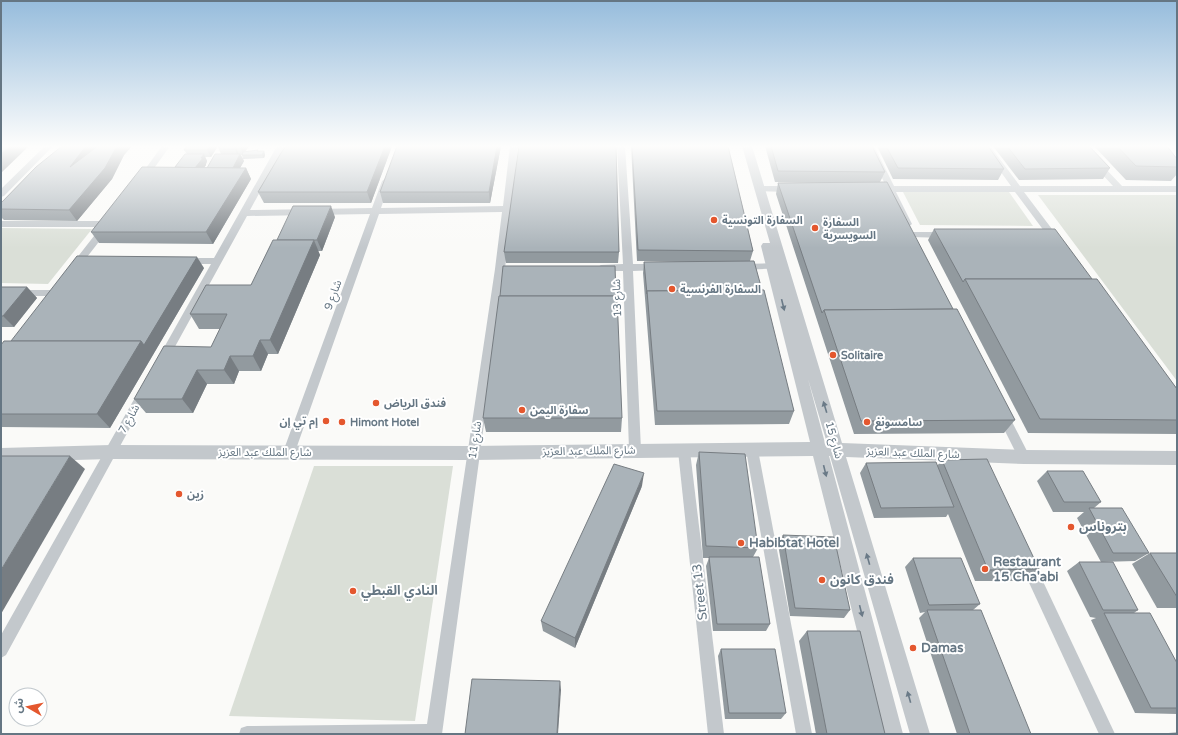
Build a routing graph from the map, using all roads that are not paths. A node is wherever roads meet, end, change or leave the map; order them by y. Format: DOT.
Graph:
graph roads {
  1 [pos="15,180"];
  2 [pos="141,180"];
  3 [pos="262,180"];
  4 [pos="386,180"];
  5 [pos="509,180"];
  6 [pos="623,180"];
  7 [pos="751,180"];
  8 [pos="757,180"];
  9 [pos="887,180"];
  10 [pos="1012,180"];
  11 [pos="1112,180"];
  12 [pos="135,188"];
  13 [pos="760,189"];
  14 [pos="798,189"];
  15 [pos="868,189"];
  16 [pos="891,189"];
  17 [pos="1018,189"];
  18 [pos="1120,189"];
  19 [pos="1177,189"];
  20 [pos="1,194"];
  21 [pos="505,209"];
  22 [pos="375,212"];
  23 [pos="244,213"];
  24 [pos="1,224"];
  25 [pos="1036,234"];
  26 [pos="1052,234"];
  27 [pos="952,235"];
  28 [pos="1061,247"];
  29 [pos="80,261"];
  30 [pos="95,261"];
  31 [pos="172,261"];
  32 [pos="218,261"];
  33 [pos="778,266"];
  34 [pos="666,267"];
  35 [pos="735,267"];
  36 [pos="590,268"];
  37 [pos="628,268"];
  38 [pos="70,274"];
  39 [pos="1,293"];
  40 [pos="47,304"];
  41 [pos="157,370"];
  42 [pos="149,384"];
  43 [pos="1000,408"];
  44 [pos="635,450"];
  45 [pos="752,450"];
  46 [pos="820,450"];
  47 [pos="837,450"];
  48 [pos="684,451"];
  49 [pos="111,452"];
  50 [pos="289,452"];
  51 [pos="473,453"];
  52 [pos="1,455"];
  53 [pos="977,455"];
  54 [pos="1024,457"];
  55 [pos="1177,458"];
  56 [pos="983,469"];
  57 [pos="1020,547"];
  58 [pos="1,650"];
  59 [pos="434,733"];
  60 [pos="247,734"];
  61 [pos="716,734"];
  62 [pos="804,734"];
  63 [pos="892,734"];
  64 [pos="920,734"];
  65 [pos="1107,734"];
  1 -- 20 [label="street"];
  2 -- 12 [label="street"];
  3 -- 23 [label="street"];
  4 -- 22 [label="street, شارع 9"];
  5 -- 21 [label="street, شارع 11"];
  6 -- 37 [label="street, شارع 13"];
  7 -- 33 [label="street, شارع 15"];
  8 -- 13 [label="street, شارع 15"];
  9 -- 16 [label="street"];
  10 -- 17 [label="street"];
  11 -- 18 [label="street"];
  13 -- 14 [label="street"];
  13 -- 33 [label="street, شارع 15"];
  15 -- 16 [label="street"];
  16 -- 17 [label="street"];
  16 -- 27 [label="street"];
  17 -- 18 [label="street"];
  17 -- 26 [label="street"];
  18 -- 19 [label="street"];
  21 -- 22 [label="street"];
  21 -- 51 [label="street, شارع 11"];
  22 -- 23 [label="street"];
  22 -- 50 [label="street, شارع 9"];
  23 -- 32 [label="street"];
  24 -- 29 [label="street"];
  25 -- 26 [label="street"];
  26 -- 28 [label="street"];
  29 -- 30 [label="street"];
  29 -- 38 [label="street"];
  31 -- 32 [label="street"];
  32 -- 41 [label="street"];
  33 -- 35 [label="street"];
  33 -- 46 [label="street, شارع 15, one-way"];
  47 -- 33 [label="street, شارع 15, one-way"];
  34 -- 37 [label="street"];
  36 -- 37 [label="street"];
  37 -- 44 [label="street, شارع 13"];
  39 -- 40 [label="street"];
  42 -- 49 [label="street, شارع 7"];
  43 -- 54 [label="street"];
  44 -- 48 [label="street, شارع الملك عبد العزيز"];
  44 -- 51 [label="street, شارع الملك عبد العزيز"];
  45 -- 46 [label="street, شارع الملك عبد العزيز"];
  45 -- 48 [label="street, شارع الملك عبد العزيز"];
  45 -- 62 [label="street"];
  46 -- 47 [label="street, شارع الملك عبد العزيز"];
  46 -- 63 [label="street, شارع 15, one-way"];
  47 -- 53 [label="street, شارع الملك عبد العزيز"];
  64 -- 47 [label="street, شارع 15, one-way"];
  48 -- 61 [label="street, Street 13"];
  49 -- 50 [label="street, شارع الملك عبد العزيز"];
  49 -- 52 [label="street, شارع الملك عبد العزيز"];
  49 -- 58 [label="street, شارع 7"];
  50 -- 51 [label="street, شارع الملك عبد العزيز"];
  51 -- 59 [label="street, شارع 11"];
  53 -- 54 [label="street, شارع الملك عبد العزيز"];
  53 -- 56 [label="street"];
  54 -- 55 [label="street, شارع الملك عبد العزيز"];
  57 -- 65 [label="street"];
  59 -- 60 [label="street"];
}
